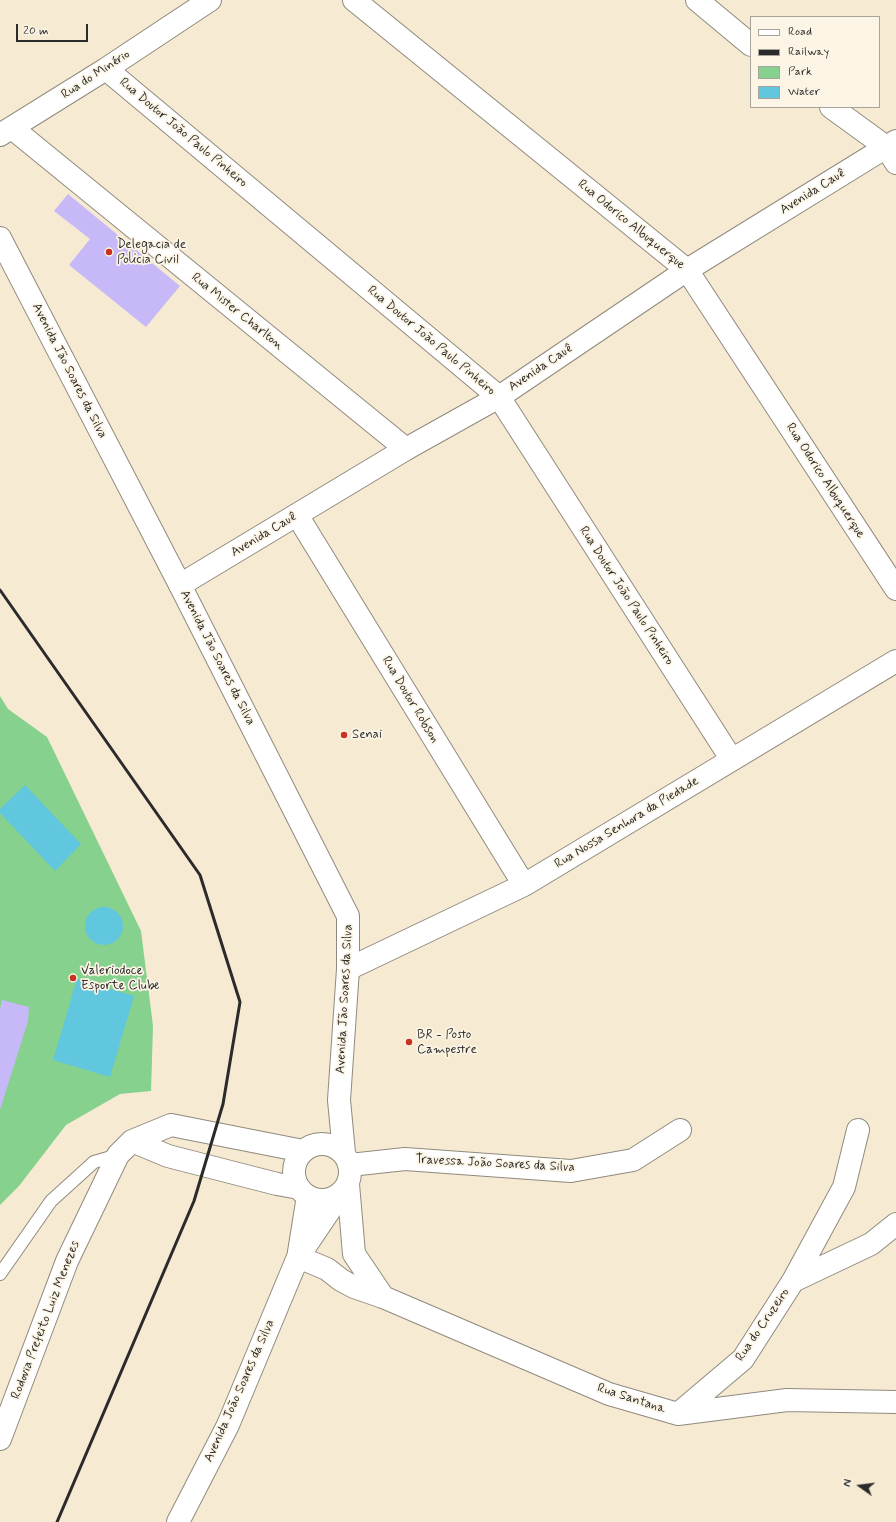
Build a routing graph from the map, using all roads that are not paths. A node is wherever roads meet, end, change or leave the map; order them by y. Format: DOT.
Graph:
graph roads {
  1 [pos="210,0"];
  2 [pos="354,0"];
  3 [pos="696,0"];
  4 [pos="750,43"];
  5 [pos="106,69"];
  6 [pos="832,108"];
  7 [pos="6,132"];
  8 [pos="893,150"];
  9 [pos="0,238"];
  10 [pos="687,270"];
  11 [pos="499,397"];
  12 [pos="406,450"];
  13 [pos="297,515"];
  14 [pos="180,585"];
  15 [pos="896,589"];
  16 [pos="896,661"];
  17 [pos="732,760"];
  18 [pos="524,885"];
  19 [pos="348,969"];
  20 [pos="339,1100"];
  21 [pos="680,1130"];
  22 [pos="858,1130"];
  23 [pos="310,1147"];
  24 [pos="125,1148"];
  25 [pos="346,1173"];
  26 [pos="304,1192"];
  27 [pos="896,1224"];
  28 [pos="298,1257"];
  29 [pos="0,1274"];
  30 [pos="793,1281"];
  31 [pos="383,1297"];
  32 [pos="896,1402"];
  33 [pos="678,1414"];
  34 [pos="2,1426"];
  35 [pos="178,1522"];
  1 -- 5 [label="street, Rua do Minério"];
  2 -- 10 [label="street, Rua Odorico Albuquerque"];
  3 -- 4 [label="street"];
  5 -- 7 [label="street, Rua do Minério"];
  5 -- 11 [label="street, Rua Doutor João Paulo Pinheiro"];
  6 -- 8 [label="street"];
  7 -- 12 [label="street, Rua Mister Charlton"];
  8 -- 10 [label="street, Avenida Cauê"];
  9 -- 14 [label="street, Avenida Jão Soares da Silva"];
  10 -- 11 [label="street, Avenida Cauê"];
  10 -- 15 [label="street, Rua Odorico Albuquerque"];
  11 -- 12 [label="street, Avenida Cauê"];
  11 -- 17 [label="street, Rua Doutor João Paulo Pinheiro"];
  12 -- 13 [label="street, Avenida Cauê"];
  13 -- 14 [label="street, Avenida Cauê"];
  13 -- 18 [label="street, Rua Doutor Robson"];
  14 -- 19 [label="street, Avenida Jão Soares da Silva"];
  16 -- 17 [label="street, Rua Nossa Senhora da Piedade"];
  17 -- 18 [label="street, Rua Nossa Senhora da Piedade"];
  18 -- 19 [label="street, Rua Nossa Senhora da Piedade"];
  19 -- 20 [label="street, Avenida Jão Soares da Silva"];
  20 -- 23 [label="street, Avenida João Soares da Silva"];
  20 -- 25 [label="street"];
  21 -- 25 [label="street, Travessa João Soares da Silva"];
  22 -- 30 [label="street"];
  23 -- 24 [label="street"];
  23 -- 25 [label="street"];
  23 -- 26 [label="street, Avenida João Soares da Silva"];
  24 -- 26 [label="street"];
  24 -- 29 [label="lane"];
  24 -- 34 [label="street, Rodovia Prefeito Luiz Menezes"];
  25 -- 26 [label="street"];
  25 -- 28 [label="street, Avenida João Soares da Silva"];
  25 -- 31 [label="street"];
  26 -- 28 [label="street, Avenida João Soares da Silva"];
  27 -- 30 [label="street, Rua do Cruzeiro"];
  28 -- 31 [label="street, Rua Santana"];
  28 -- 35 [label="street, Avenida João Soares da Silva"];
  30 -- 33 [label="street, Rua do Cruzeiro"];
  31 -- 33 [label="street, Rua Santana"];
  32 -- 33 [label="street, Rua Santana"];
}
